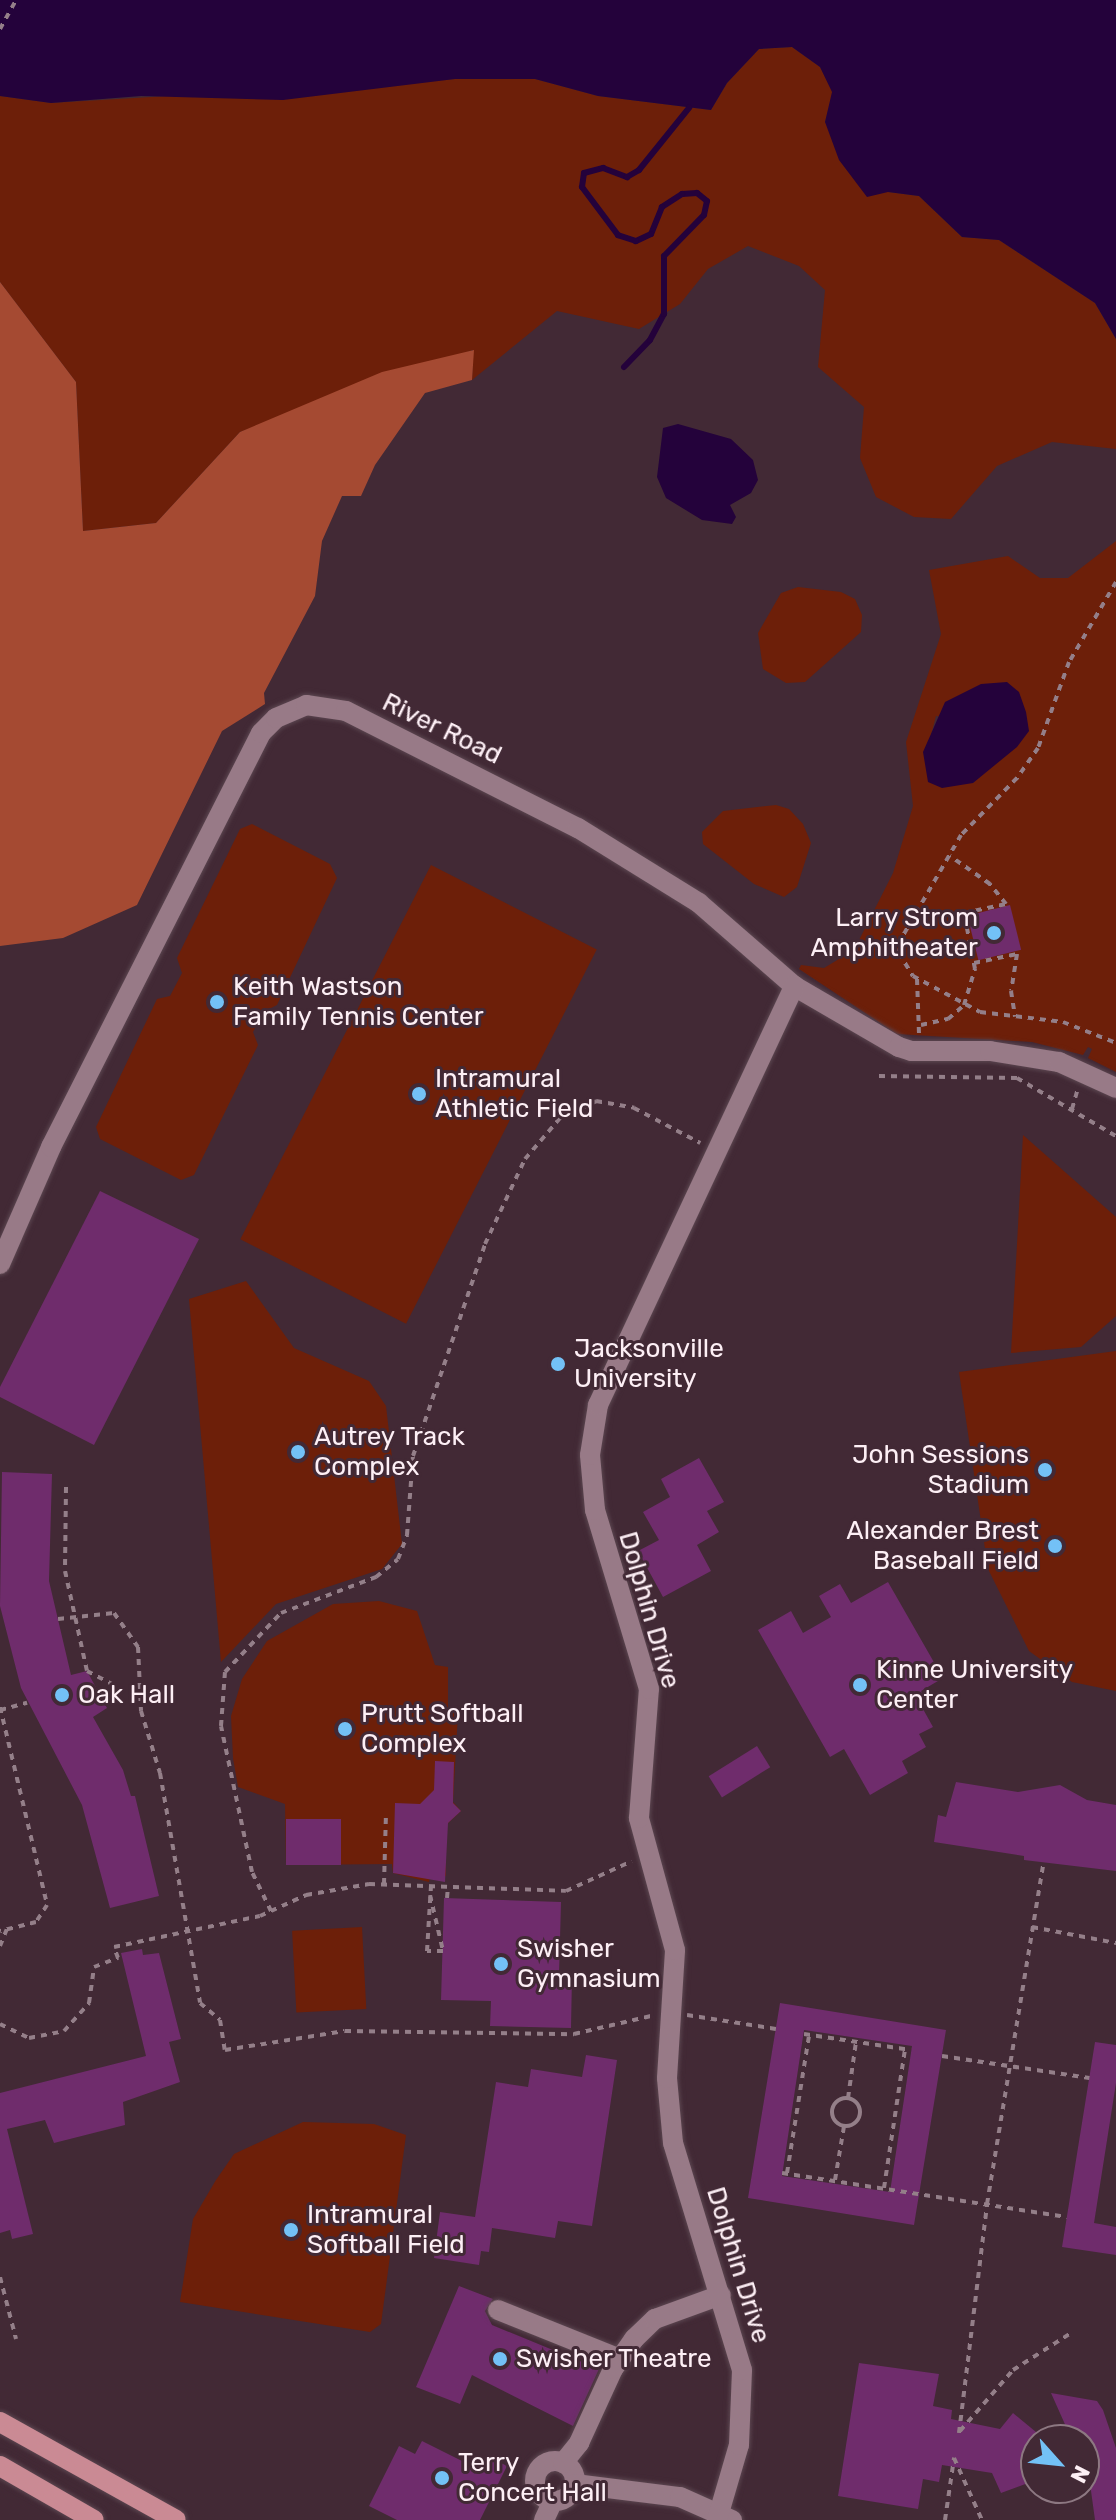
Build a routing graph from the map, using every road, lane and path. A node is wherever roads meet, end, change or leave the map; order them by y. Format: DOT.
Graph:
graph roads {
  1 [pos="16,0"];
  2 [pos="0,29"];
  3 [pos="1116,582"];
  4 [pos="950,856"];
  5 [pos="974,963"];
  6 [pos="917,979"];
  7 [pos="794,986"];
  8 [pos="964,1005"];
  9 [pos="1015,1017"];
  10 [pos="921,1025"];
  11 [pos="918,1038"];
  12 [pos="1116,1043"];
  13 [pos="879,1076"];
  14 [pos="1079,1081"];
  15 [pos="1116,1088"];
  16 [pos="1072,1109"];
  17 [pos="1116,1136"];
  18 [pos="717,1152"];
  19 [pos="0,1264"];
  20 [pos="66,1487"];
  21 [pos="76,1615"];
  22 [pos="58,1619"];
  23 [pos="141,1699"];
  24 [pos="27,1703"];
  25 [pos="0,1709"];
  26 [pos="386,1812"];
  27 [pos="648,1853"];
  28 [pos="1043,1865"];
  29 [pos="384,1884"];
  30 [pos="431,1886"];
  31 [pos="448,1886"];
  32 [pos="430,1895"];
  33 [pos="447,1898"];
  34 [pos="271,1911"];
  35 [pos="1032,1927"];
  36 [pos="7,1929"];
  37 [pos="0,1931"];
  38 [pos="186,1933"];
  39 [pos="1116,1943"];
  40 [pos="0,1946"];
  41 [pos="675,2013"];
  42 [pos="0,2024"];
  43 [pos="776,2029"];
  44 [pos="856,2042"];
  45 [pos="942,2056"];
  46 [pos="1007,2067"];
  47 [pos="1089,2078"];
  48 [pos="848,2098"];
  49 [pos="844,2126"];
  50 [pos="835,2180"];
  51 [pos="884,2188"];
  52 [pos="987,2204"];
  53 [pos="1067,2217"];
  54 [pos="0,2277"];
  55 [pos="721,2295"];
  56 [pos="498,2310"];
  57 [pos="1071,2333"];
  58 [pos="16,2339"];
  59 [pos="620,2359"];
  60 [pos="0,2422"];
  61 [pos="563,2463"];
  62 [pos="0,2466"];
  63 [pos="575,2484"];
  64 [pos="553,2501"];
  65 [pos="717,2518"];
  66 [pos="94,2520"];
  67 [pos="176,2520"];
  68 [pos="544,2520"];
  69 [pos="945,2520"];
  70 [pos="982,2520"];
  1 -- 2 [label="path"];
  3 -- 4 [label="path"];
  4 -- 5 [label="path"];
  4 -- 6 [label="path"];
  5 -- 8 [label="path"];
  5 -- 9 [label="path"];
  6 -- 8 [label="path"];
  6 -- 10 [label="path"];
  7 -- 15 [label="street, River Road"];
  7 -- 18 [label="street, Dolphin Drive"];
  7 -- 19 [label="street, River Road"];
  8 -- 9 [label="path"];
  8 -- 10 [label="path"];
  9 -- 12 [label="path"];
  10 -- 11 [label="path"];
  13 -- 16 [label="path"];
  14 -- 16 [label="path"];
  16 -- 17 [label="path"];
  18 -- 27 [label="street, Dolphin Drive"];
  18 -- 34 [label="path"];
  20 -- 21 [label="path"];
  21 -- 22 [label="path"];
  21 -- 23 [label="path"];
  21 -- 23 [label="path"];
  23 -- 38 [label="path"];
  24 -- 25 [label="path"];
  25 -- 36 [label="path"];
  26 -- 29 [label="path"];
  27 -- 31 [label="path"];
  27 -- 41 [label="street, Dolphin Drive"];
  28 -- 35 [label="path"];
  29 -- 30 [label="path"];
  29 -- 34 [label="path"];
  30 -- 31 [label="path"];
  30 -- 32 [label="path"];
  31 -- 33 [label="path"];
  32 -- 32 [label="path"];
  34 -- 38 [label="path"];
  35 -- 39 [label="path"];
  35 -- 46 [label="path"];
  36 -- 37 [label="path"];
  36 -- 40 [label="path"];
  38 -- 41 [label="path"];
  38 -- 42 [label="path"];
  41 -- 43 [label="path"];
  41 -- 55 [label="street, Dolphin Drive"];
  44 -- 48 [label="path"];
  44 -- 50 [label="path"];
  44 -- 51 [label="path"];
  45 -- 46 [label="path"];
  46 -- 47 [label="path"];
  46 -- 52 [label="path"];
  48 -- 49 [label="path"];
  48 -- 49 [label="path"];
  49 -- 50 [label="path"];
  50 -- 51 [label="path"];
  51 -- 52 [label="path"];
  52 -- 53 [label="path"];
  52 -- 57 [label="path"];
  54 -- 58 [label="path"];
  55 -- 59 [label="street"];
  55 -- 65 [label="street, Dolphin Drive"];
  56 -- 59 [label="street"];
  59 -- 61 [label="street"];
  60 -- 67 [label="main road"];
  61 -- 63 [label="street"];
  61 -- 64 [label="street"];
  62 -- 66 [label="main road"];
  63 -- 64 [label="street"];
  63 -- 65 [label="street"];
  64 -- 68 [label="street"];
  69 -- 70 [label="path"];
}
